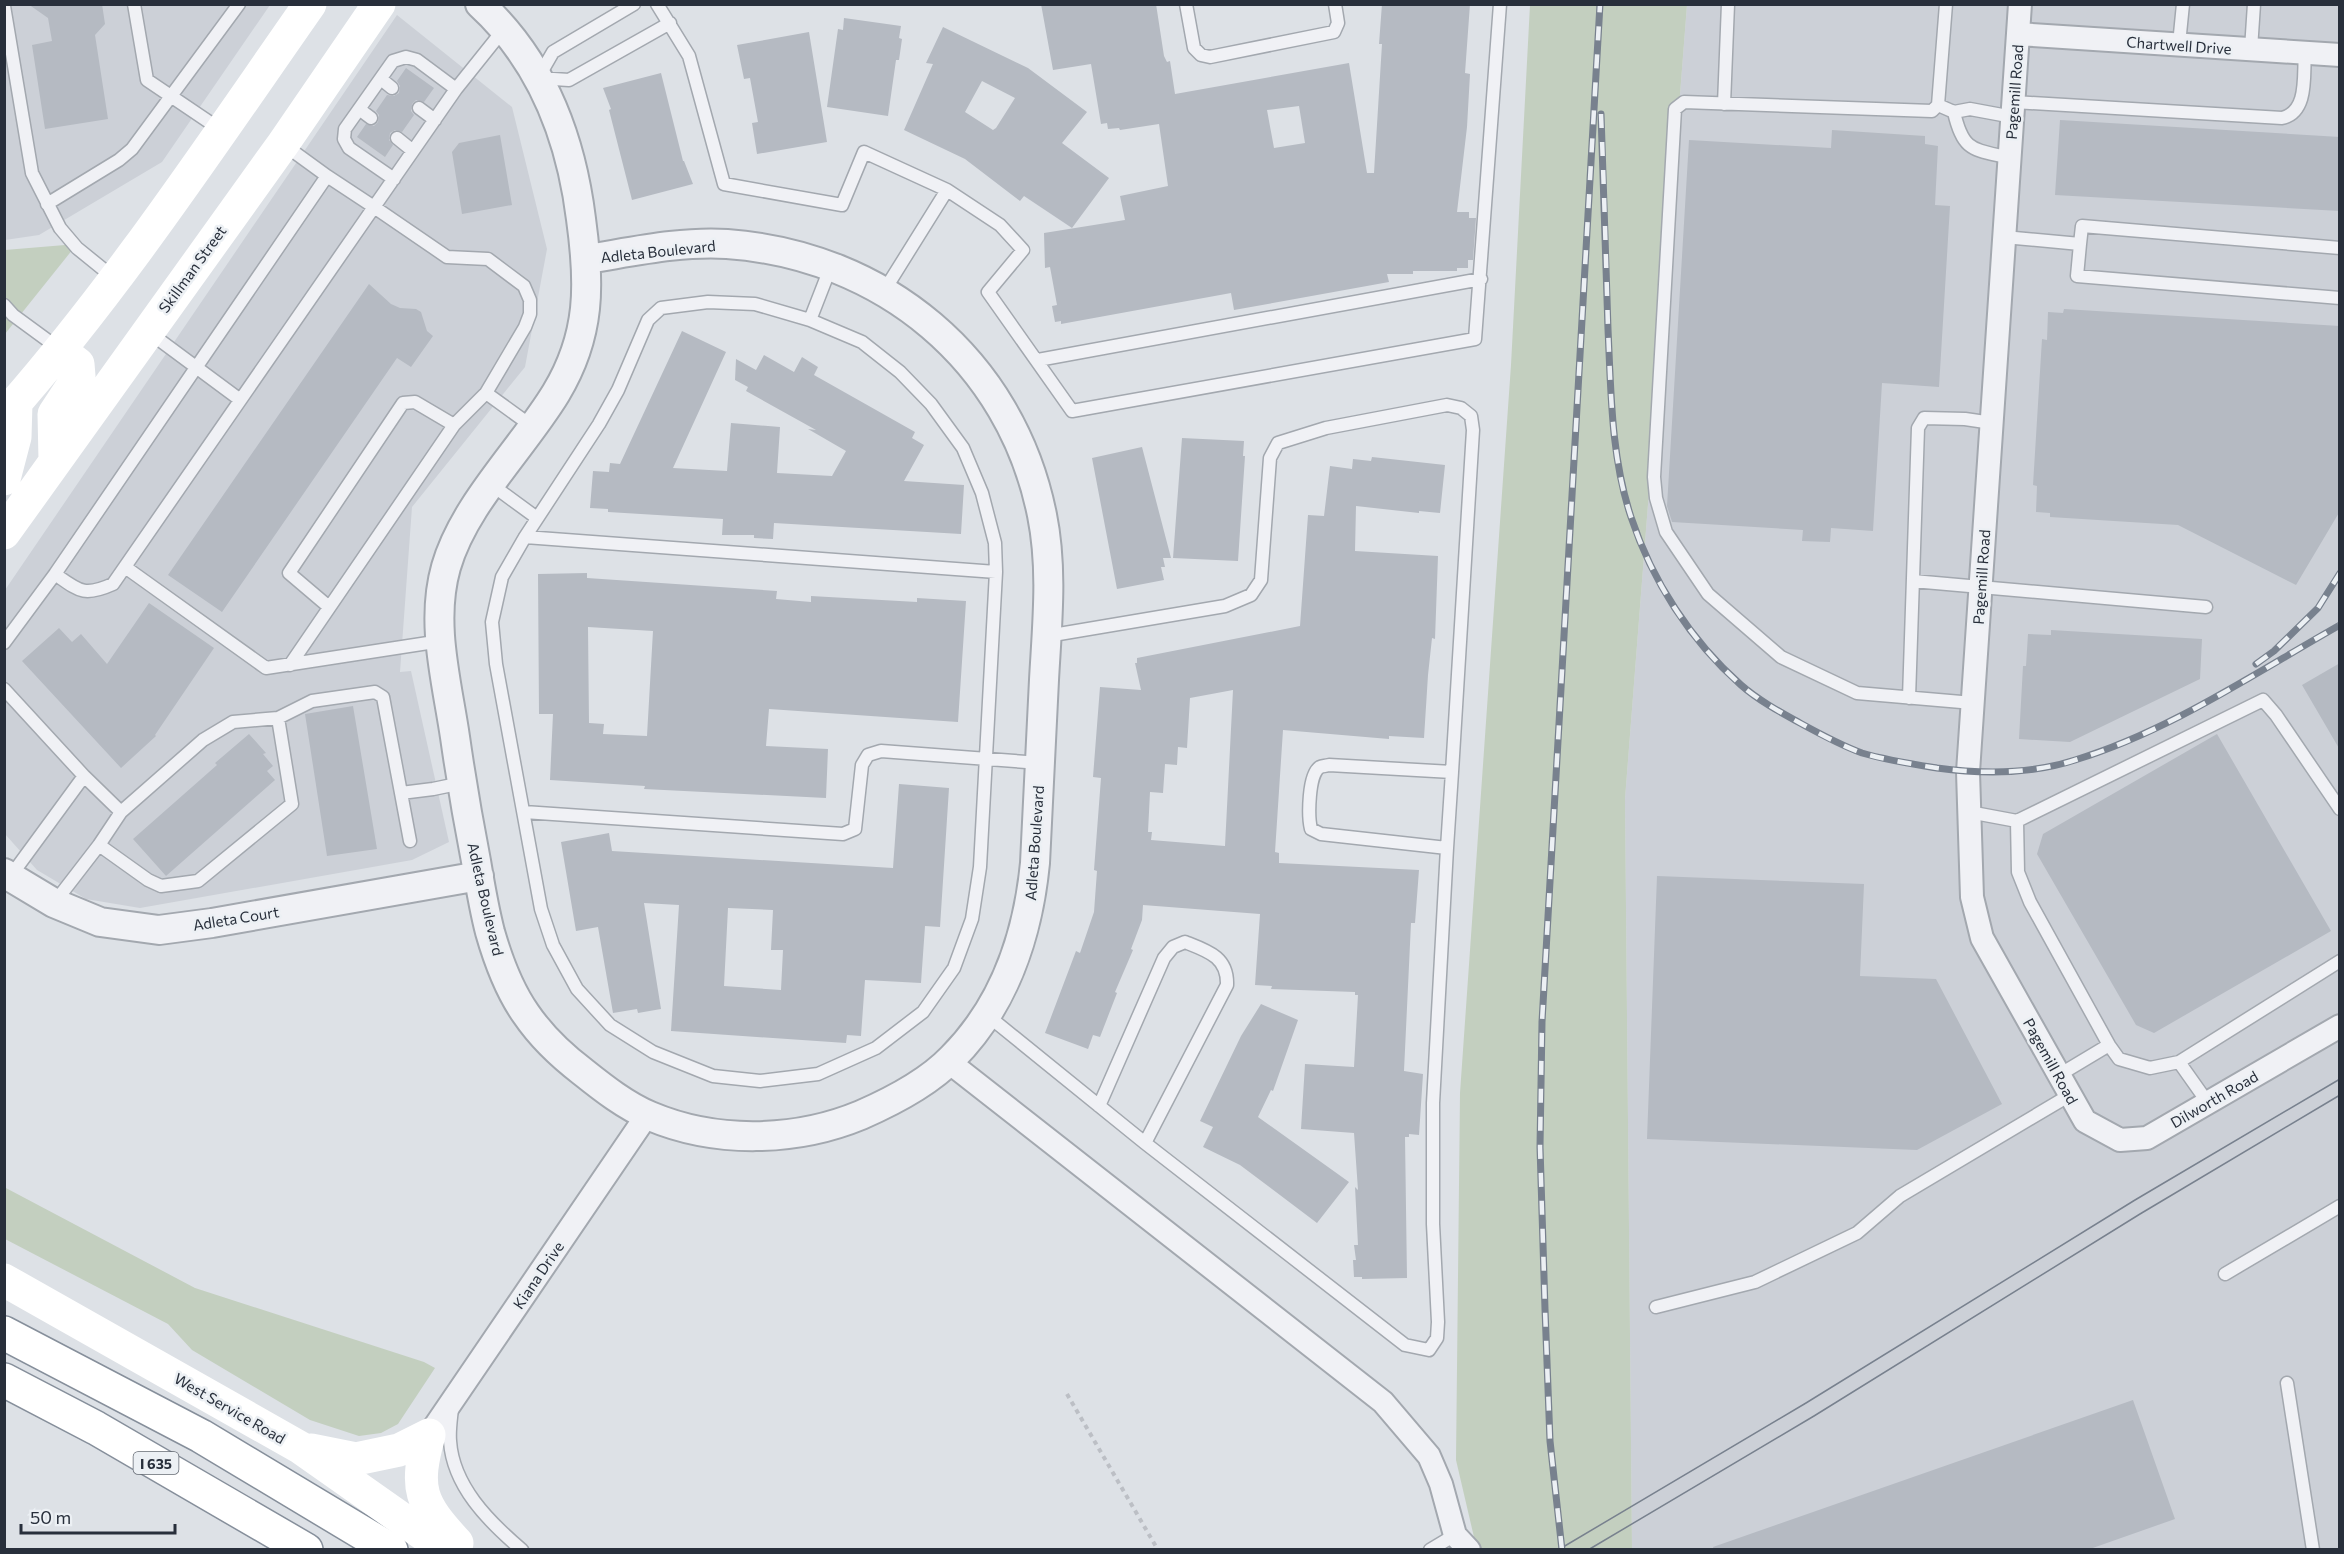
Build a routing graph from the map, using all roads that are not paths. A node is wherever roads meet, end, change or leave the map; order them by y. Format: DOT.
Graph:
graph roads {
  1 [pos="134,4"];
  2 [pos="238,4"];
  3 [pos="310,4"];
  4 [pos="379,4"];
  5 [pos="480,4"];
  6 [pos="634,4"];
  7 [pos="657,4"];
  8 [pos="1186,4"];
  9 [pos="1335,4"];
  10 [pos="1500,4"];
  11 [pos="1728,4"];
  12 [pos="1946,4"];
  13 [pos="2020,4"];
  14 [pos="2183,4"];
  15 [pos="2254,4"];
  16 [pos="4,6"];
  17 [pos="670,23"];
  18 [pos="504,28"];
  19 [pos="2018,34"];
  20 [pos="2179,44"];
  21 [pos="2251,49"];
  22 [pos="2305,53"];
  23 [pos="2340,55"];
  24 [pos="538,78"];
  25 [pos="381,79"];
  26 [pos="392,88"];
  27 [pos="456,89"];
  28 [pos="171,98"];
  29 [pos="1724,104"];
  30 [pos="1938,105"];
  31 [pos="419,108"];
  32 [pos="359,109"];
  33 [pos="2013,109"];
  34 [pos="1954,112"];
  35 [pos="371,118"];
  36 [pos="435,120"];
  37 [pos="222,130"];
  38 [pos="398,138"];
  39 [pos="283,144"];
  40 [pos="413,151"];
  41 [pos="2010,158"];
  42 [pos="327,177"];
  43 [pos="394,179"];
  44 [pos="947,190"];
  45 [pos="47,204"];
  46 [pos="374,207"];
  47 [pos="2004,237"];
  48 [pos="2080,244"];
  49 [pos="2340,248"];
  50 [pos="586,259"];
  51 [pos="832,265"];
  52 [pos="115,279"];
  53 [pos="1481,279"];
  54 [pos="884,291"];
  55 [pos="2340,298"];
  56 [pos="4,305"];
  57 [pos="810,320"];
  58 [pos="147,331"];
  59 [pos="61,351"];
  60 [pos="1038,360"];
  61 [pos="197,367"];
  62 [pos="486,393"];
  63 [pos="239,399"];
  64 [pos="10,410"];
  65 [pos="1992,423"];
  66 [pos="454,425"];
  67 [pos="533,427"];
  68 [pos="56,460"];
  69 [pos="4,479"];
  70 [pos="492,485"];
  71 [pos="537,518"];
  72 [pos="4,533"];
  73 [pos="525,537"];
  74 [pos="126,567"];
  75 [pos="996,572"];
  76 [pos="55,573"];
  77 [pos="1913,581"];
  78 [pos="1981,585"];
  79 [pos="329,607"];
  80 [pos="2205,607"];
  81 [pos="1047,636"];
  82 [pos="441,641"];
  83 [pos="4,643"];
  84 [pos="290,665"];
  85 [pos="4,689"];
  86 [pos="1909,698"];
  87 [pos="1973,703"];
  88 [pos="278,718"];
  89 [pos="991,759"];
  90 [pos="1040,763"];
  91 [pos="1452,772"];
  92 [pos="84,776"];
  93 [pos="462,783"];
  94 [pos="401,793"];
  95 [pos="2340,809"];
  96 [pos="121,812"];
  97 [pos="524,812"];
  98 [pos="1969,812"];
  99 [pos="2017,821"];
  100 [pos="410,841"];
  101 [pos="99,845"];
  102 [pos="1447,848"];
  103 [pos="7,875"];
  104 [pos="479,876"];
  105 [pos="54,903"];
  106 [pos="2340,961"];
  107 [pos="987,1015"];
  108 [pos="2340,1026"];
  109 [pos="2109,1045"];
  110 [pos="949,1062"];
  111 [pos="2180,1062"];
  112 [pos="2059,1075"];
  113 [pos="2070,1095"];
  114 [pos="2208,1103"];
  115 [pos="1099,1106"];
  116 [pos="647,1115"];
  117 [pos="2085,1121"];
  118 [pos="1145,1143"];
  119 [pos="2340,1206"];
  120 [pos="2226,1274"];
  121 [pos="4,1280"];
  122 [pos="1656,1306"];
  123 [pos="4,1333"];
  124 [pos="4,1380"];
  125 [pos="2287,1383"];
  126 [pos="452,1402"];
  127 [pos="429,1435"];
  128 [pos="301,1448"];
  129 [pos="1458,1545"];
  130 [pos="306,1550"];
  131 [pos="391,1550"];
  132 [pos="446,1550"];
  133 [pos="463,1550"];
  134 [pos="522,1550"];
  135 [pos="1430,1550"];
  136 [pos="2313,1550"];
  1 -- 28 [label="lane"];
  2 -- 28 [label="lane"];
  3 -- 37 [label="main road"];
  4 -- 39 [label="main road, Skillman Street"];
  5 -- 18 [label="street, Adleta Boulevard"];
  6 -- 24 [label="lane"];
  7 -- 17 [label="lane"];
  8 -- 9 [label="lane"];
  10 -- 53 [label="lane"];
  11 -- 29 [label="lane"];
  12 -- 30 [label="lane"];
  13 -- 19 [label="street, Pagemill Road"];
  14 -- 20 [label="lane"];
  15 -- 21 [label="lane"];
  16 -- 45 [label="lane"];
  17 -- 24 [label="lane"];
  17 -- 44 [label="lane"];
  18 -- 24 [label="street, Adleta Boulevard"];
  18 -- 27 [label="lane"];
  19 -- 20 [label="street, Chartwell Drive"];
  19 -- 33 [label="street, Pagemill Road"];
  20 -- 21 [label="street, Chartwell Drive"];
  21 -- 22 [label="street, Chartwell Drive"];
  22 -- 23 [label="street, Chartwell Drive"];
  22 -- 33 [label="lane"];
  24 -- 50 [label="street, Adleta Boulevard"];
  25 -- 26 [label="lane"];
  25 -- 27 [label="lane"];
  25 -- 32 [label="lane"];
  27 -- 36 [label="lane"];
  28 -- 37 [label="lane"];
  28 -- 45 [label="lane"];
  29 -- 30 [label="lane"];
  29 -- 86 [label="lane"];
  30 -- 34 [label="lane"];
  31 -- 36 [label="lane"];
  32 -- 35 [label="lane"];
  32 -- 43 [label="lane"];
  33 -- 34 [label="lane"];
  33 -- 41 [label="street, Pagemill Road"];
  34 -- 41 [label="lane"];
  36 -- 40 [label="lane"];
  37 -- 52 [label="main road"];
  38 -- 40 [label="lane"];
  39 -- 42 [label="lane"];
  39 -- 58 [label="main road, Skillman Street"];
  40 -- 43 [label="lane"];
  41 -- 47 [label="street, Pagemill Road"];
  42 -- 46 [label="lane"];
  42 -- 61 [label="lane"];
  43 -- 46 [label="lane"];
  44 -- 54 [label="lane"];
  44 -- 60 [label="lane"];
  45 -- 52 [label="lane"];
  46 -- 62 [label="lane"];
  46 -- 63 [label="lane"];
  47 -- 48 [label="lane"];
  47 -- 65 [label="street, Pagemill Road"];
  48 -- 49 [label="lane"];
  48 -- 55 [label="lane"];
  50 -- 51 [label="street, Adleta Boulevard"];
  50 -- 67 [label="street, Adleta Boulevard"];
  51 -- 54 [label="street, Adleta Boulevard"];
  51 -- 57 [label="lane"];
  52 -- 59 [label="main road"];
  53 -- 60 [label="lane"];
  53 -- 60 [label="lane"];
  54 -- 81 [label="street, Adleta Boulevard"];
  56 -- 59 [label="lane"];
  57 -- 71 [label="lane"];
  57 -- 75 [label="lane"];
  58 -- 61 [label="lane"];
  58 -- 68 [label="main road, Skillman Street"];
  59 -- 64 [label="main road"];
  59 -- 68 [label="main road"];
  61 -- 63 [label="lane"];
  61 -- 76 [label="lane"];
  62 -- 66 [label="lane"];
  62 -- 67 [label="lane"];
  63 -- 74 [label="lane"];
  64 -- 69 [label="main road"];
  65 -- 77 [label="lane"];
  65 -- 78 [label="street, Pagemill Road"];
  66 -- 79 [label="lane"];
  66 -- 79 [label="lane"];
  67 -- 70 [label="street, Adleta Boulevard"];
  68 -- 72 [label="main road, Skillman Street"];
  70 -- 71 [label="lane"];
  70 -- 82 [label="street, Adleta Boulevard"];
  71 -- 73 [label="lane"];
  73 -- 75 [label="lane"];
  73 -- 97 [label="lane"];
  74 -- 76 [label="lane"];
  74 -- 84 [label="lane"];
  75 -- 89 [label="lane"];
  76 -- 83 [label="lane"];
  77 -- 78 [label="lane"];
  77 -- 86 [label="lane"];
  78 -- 80 [label="lane"];
  78 -- 87 [label="street, Pagemill Road"];
  79 -- 84 [label="lane"];
  81 -- 90 [label="street, Adleta Boulevard"];
  81 -- 91 [label="lane"];
  82 -- 84 [label="lane"];
  82 -- 93 [label="street, Adleta Boulevard"];
  85 -- 92 [label="lane"];
  86 -- 87 [label="lane"];
  87 -- 98 [label="street, Pagemill Road"];
  88 -- 94 [label="lane"];
  88 -- 96 [label="lane"];
  88 -- 101 [label="lane"];
  89 -- 90 [label="lane"];
  89 -- 97 [label="lane"];
  89 -- 97 [label="lane"];
  90 -- 107 [label="street, Adleta Boulevard"];
  91 -- 102 [label="lane"];
  91 -- 102 [label="lane"];
  92 -- 96 [label="lane"];
  92 -- 103 [label="lane"];
  93 -- 94 [label="lane"];
  93 -- 104 [label="street, Adleta Boulevard"];
  94 -- 100 [label="lane"];
  95 -- 99 [label="lane"];
  96 -- 101 [label="lane"];
  98 -- 99 [label="lane"];
  98 -- 112 [label="street, Pagemill Road"];
  99 -- 109 [label="lane"];
  101 -- 105 [label="lane"];
  102 -- 118 [label="lane"];
  103 -- 105 [label="street, Adleta Court"];
  104 -- 105 [label="street, Adleta Court"];
  104 -- 116 [label="street, Adleta Boulevard"];
  106 -- 111 [label="lane"];
  107 -- 110 [label="street, Adleta Boulevard"];
  107 -- 115 [label="lane"];
  108 -- 114 [label="street, Dilworth Road"];
  109 -- 111 [label="lane"];
  109 -- 112 [label="lane"];
  110 -- 116 [label="street, Adleta Boulevard"];
  110 -- 129 [label="street"];
  111 -- 114 [label="lane"];
  112 -- 113 [label="street, Pagemill Road"];
  113 -- 117 [label="street, Pagemill Road"];
  113 -- 122 [label="lane"];
  114 -- 117 [label="street, Dilworth Road"];
  115 -- 118 [label="lane"];
  115 -- 118 [label="lane"];
  116 -- 126 [label="street, Kiana Drive"];
  119 -- 120 [label="lane"];
  121 -- 128 [label="main road, West Service Road"];
  123 -- 131 [label="main road"];
  124 -- 130 [label="main road, I 635"];
  125 -- 136 [label="lane"];
  126 -- 127 [label="street, Kiana Drive"];
  126 -- 134 [label="lane"];
  127 -- 128 [label="main road"];
  127 -- 133 [label="main road"];
  128 -- 132 [label="main road, West Service Road"];
  129 -- 135 [label="lane"];
}
